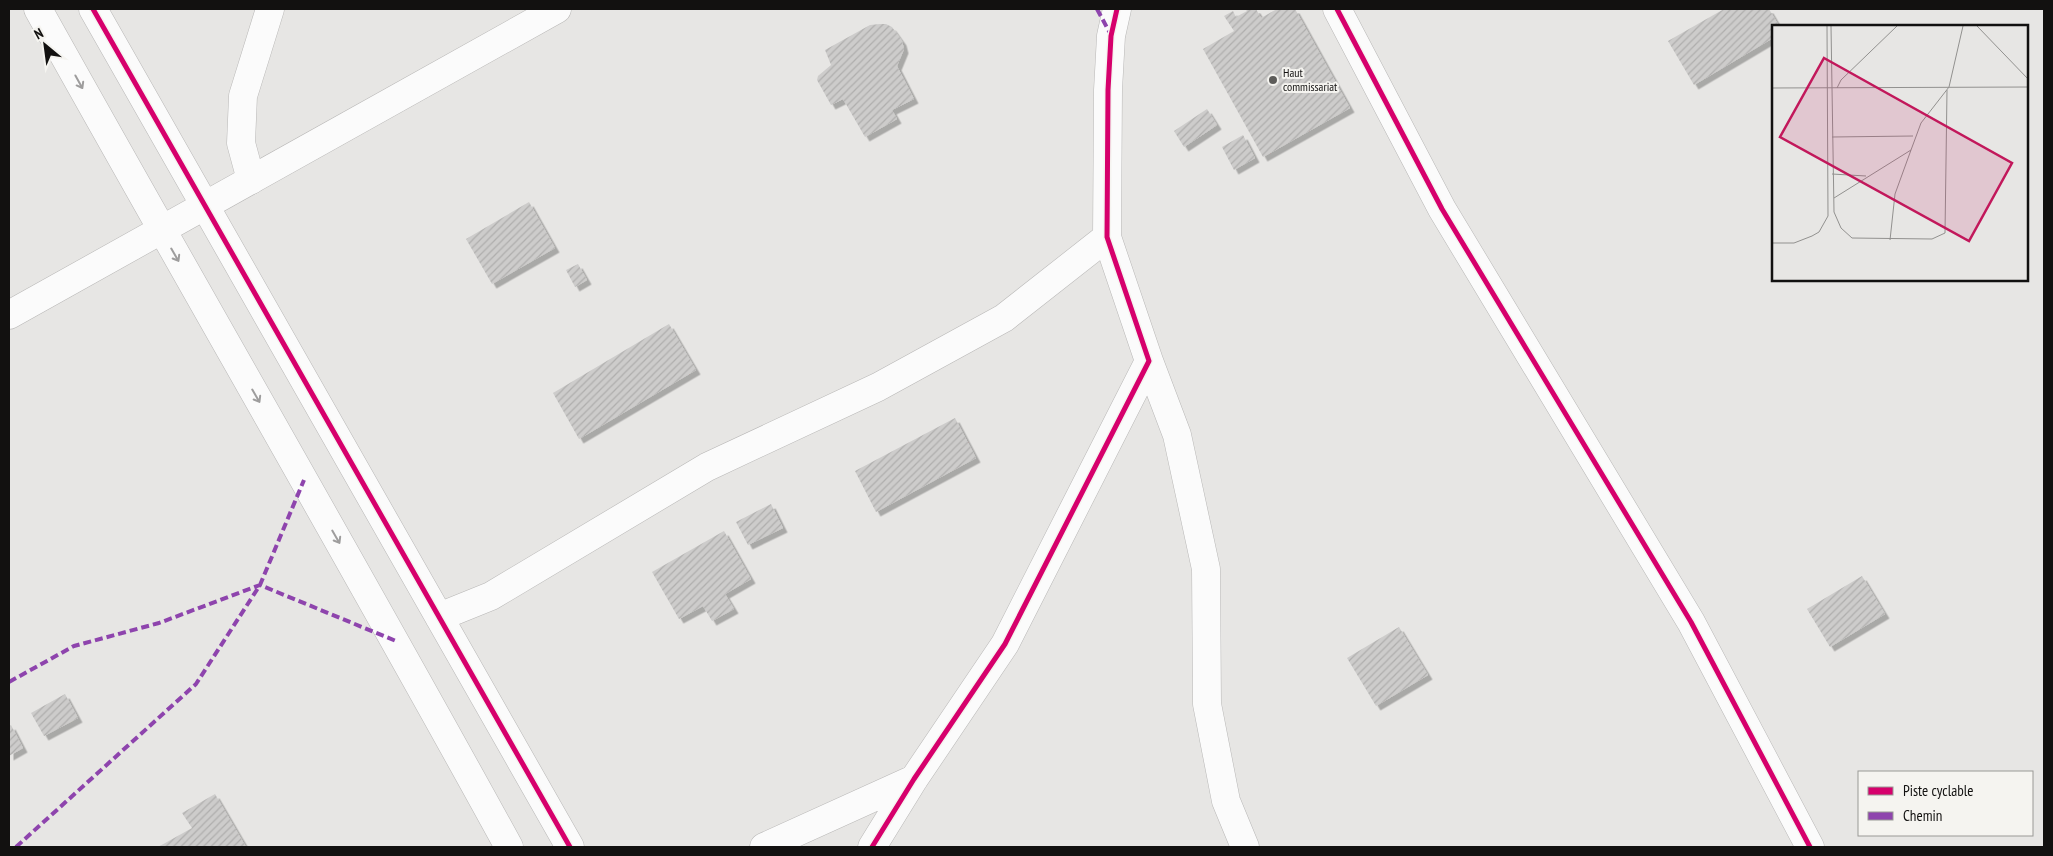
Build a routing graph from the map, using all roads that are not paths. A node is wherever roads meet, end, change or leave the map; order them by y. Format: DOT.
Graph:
graph roads {
  1 [pos="38,9"];
  2 [pos="93,9"];
  3 [pos="270,9"];
  4 [pos="557,9"];
  5 [pos="1117,9"];
  6 [pos="1337,9"];
  7 [pos="251,180"];
  8 [pos="205,206"];
  9 [pos="161,230"];
  10 [pos="1107,237"];
  11 [pos="9,315"];
  12 [pos="1149,362"];
  13 [pos="439,617"];
  14 [pos="914,779"];
  15 [pos="509,847"];
  16 [pos="570,847"];
  17 [pos="764,847"];
  18 [pos="872,847"];
  19 [pos="1245,847"];
  20 [pos="1810,847"];
  1 -- 9 [label="street, one-way"];
  2 -- 8 [label="street"];
  3 -- 7 [label="street"];
  4 -- 7 [label="street"];
  5 -- 10 [label="street"];
  6 -- 20 [label="street"];
  7 -- 8 [label="street"];
  8 -- 9 [label="street"];
  8 -- 13 [label="street"];
  9 -- 11 [label="street"];
  9 -- 15 [label="street, one-way"];
  10 -- 12 [label="street"];
  10 -- 13 [label="street"];
  12 -- 14 [label="street"];
  12 -- 19 [label="street"];
  13 -- 16 [label="street"];
  14 -- 17 [label="street"];
  14 -- 18 [label="street"];
}
